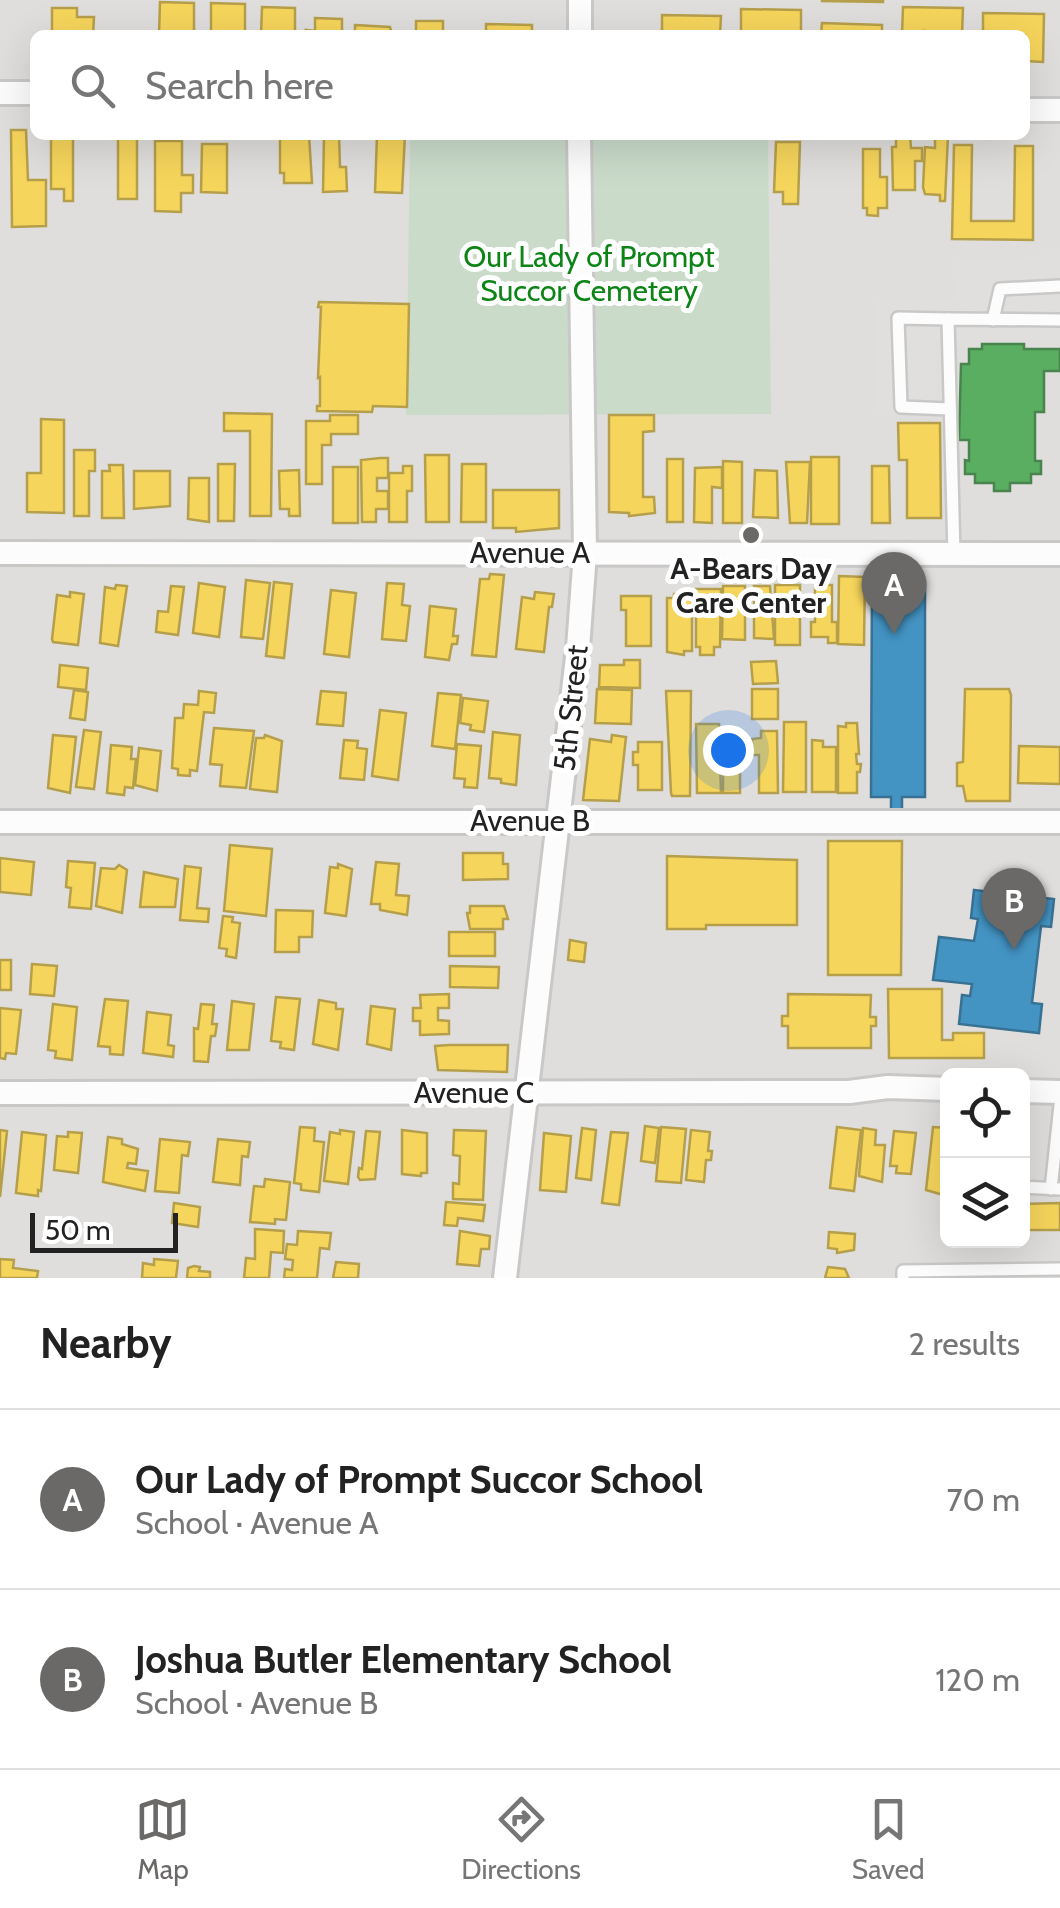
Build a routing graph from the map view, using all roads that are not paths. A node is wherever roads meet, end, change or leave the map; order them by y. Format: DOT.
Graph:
graph roads {
  1 [pos="580,0"];
  2 [pos="580,30"];
  3 [pos="0,92"];
  4 [pos="30,93"];
  5 [pos="1030,110"];
  6 [pos="1060,110"];
  7 [pos="580,140"];
  8 [pos="1060,286"];
  9 [pos="948,320"];
  10 [pos="993,320"];
  11 [pos="1060,320"];
  12 [pos="950,408"];
  13 [pos="0,552"];
  14 [pos="585,553"];
  15 [pos="954,554"];
  16 [pos="1060,554"];
  17 [pos="558,821"];
  18 [pos="0,822"];
  19 [pos="1060,822"];
  20 [pos="940,1089"];
  21 [pos="1030,1091"];
  22 [pos="1060,1092"];
  23 [pos="0,1093"];
  24 [pos="527,1093"];
  25 [pos="1060,1105"];
  26 [pos="1030,1187"];
  27 [pos="1055,1189"];
  28 [pos="1060,1268"];
  29 [pos="947,1274"];
  30 [pos="505,1278"];
  31 [pos="903,1278"];
  1 -- 2 [label="street"];
  3 -- 4 [label="street"];
  5 -- 6 [label="street"];
  7 -- 14 [label="street, 5th Street"];
  8 -- 10 [label="lane"];
  9 -- 10 [label="lane"];
  9 -- 12 [label="lane"];
  9 -- 12 [label="lane"];
  10 -- 11 [label="lane"];
  12 -- 15 [label="lane"];
  13 -- 14 [label="street, Avenue A"];
  14 -- 15 [label="street, Avenue A"];
  14 -- 17 [label="street, 5th Street"];
  15 -- 16 [label="street, Avenue A"];
  17 -- 18 [label="street, Avenue B"];
  17 -- 19 [label="street, Avenue B"];
  17 -- 24 [label="street, 5th Street"];
  20 -- 24 [label="street, Avenue C"];
  21 -- 22 [label="street"];
  23 -- 24 [label="street, Avenue C"];
  24 -- 30 [label="street, 5th Street"];
  25 -- 27 [label="lane"];
  26 -- 27 [label="lane"];
  28 -- 29 [label="lane"];
  29 -- 31 [label="lane"];
}
